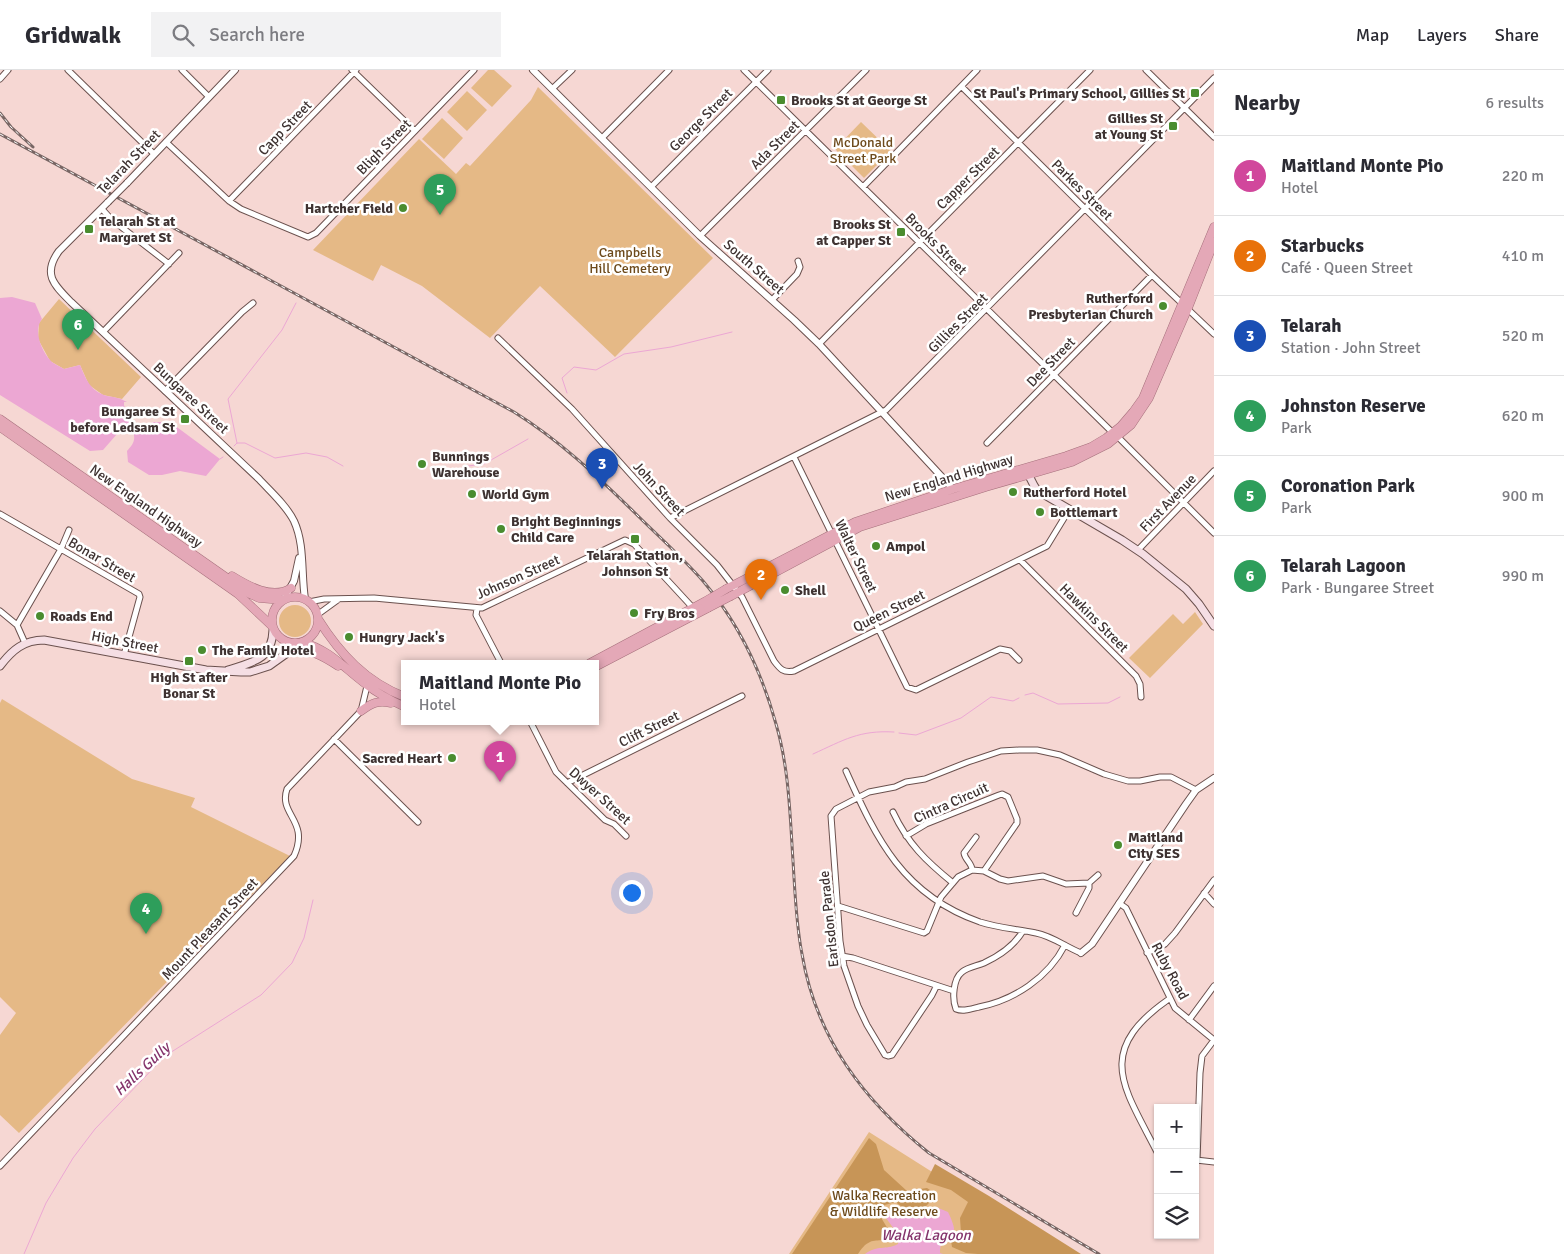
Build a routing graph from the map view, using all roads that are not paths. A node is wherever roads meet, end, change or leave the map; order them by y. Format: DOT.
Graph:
graph roads {
  1 [pos="8,70"];
  2 [pos="68,70"];
  3 [pos="182,70"];
  4 [pos="235,70"];
  5 [pos="474,70"];
  6 [pos="533,70"];
  7 [pos="572,70"];
  8 [pos="669,70"];
  9 [pos="744,70"];
  10 [pos="768,70"];
  11 [pos="866,70"];
  12 [pos="977,70"];
  13 [pos="1090,70"];
  14 [pos="1146,70"];
  15 [pos="354,71"];
  16 [pos="1214,78"];
  17 [pos="0,79"];
  18 [pos="756,82"];
  19 [pos="962,87"];
  20 [pos="552,89"];
  21 [pos="210,97"];
  22 [pos="1184,108"];
  23 [pos="415,131"];
  24 [pos="805,132"];
  25 [pos="1214,137"];
  26 [pos="602,138"];
  27 [pos="166,142"];
  28 [pos="1018,143"];
  29 [pos="154,154"];
  30 [pos="651,187"];
  31 [pos="863,187"];
  32 [pos="229,201"];
  33 [pos="102,209"];
  34 [pos="1086,209"];
  35 [pos="1214,227"];
  36 [pos="700,236"];
  37 [pos="1214,242"];
  38 [pos="919,243"];
  39 [pos="179,253"];
  40 [pos="798,261"];
  41 [pos="169,264"];
  42 [pos="1152,275"];
  43 [pos="51,277"];
  44 [pos="772,300"];
  45 [pos="253,302"];
  46 [pos="1185,306"];
  47 [pos="987,310"];
  48 [pos="103,332"];
  49 [pos="1214,334"];
  50 [pos="498,338"];
  51 [pos="819,344"];
  52 [pos="1054,376"];
  53 [pos="166,391"];
  54 [pos="882,413"];
  55 [pos="0,419"];
  56 [pos="0,427"];
  57 [pos="1115,435"];
  58 [pos="987,443"];
  59 [pos="794,457"];
  60 [pos="1018,470"];
  61 [pos="1214,471"];
  62 [pos="1029,474"];
  63 [pos="952,489"];
  64 [pos="1184,502"];
  65 [pos="1069,510"];
  66 [pos="0,514"];
  67 [pos="670,518"];
  68 [pos="69,530"];
  69 [pos="1214,533"];
  70 [pos="834,537"];
  71 [pos="300,546"];
  72 [pos="61,550"];
  73 [pos="1138,550"];
  74 [pos="1020,560"];
  75 [pos="205,563"];
  76 [pos="291,588"];
  77 [pos="732,591"];
  78 [pos="283,599"];
  79 [pos="340,599"];
  80 [pos="307,600"];
  81 [pos="477,609"];
  82 [pos="695,610"];
  83 [pos="0,611"];
  84 [pos="318,617"];
  85 [pos="17,625"];
  86 [pos="1214,626"];
  87 [pos="273,628"];
  88 [pos="878,629"];
  89 [pos="300,642"];
  90 [pos="25,643"];
  91 [pos="290,651"];
  92 [pos="124,655"];
  93 [pos="499,660"];
  94 [pos="596,660"];
  95 [pos="1019,660"];
  96 [pos="599,665"];
  97 [pos="0,666"];
  98 [pos="225,671"];
  99 [pos="357,677"];
  100 [pos="367,686"];
  101 [pos="401,695"];
  102 [pos="742,696"];
  103 [pos="1141,697"];
  104 [pos="401,705"];
  105 [pos="401,706"];
  106 [pos="361,711"];
  107 [pos="532,725"];
  108 [pos="334,739"];
  109 [pos="846,771"];
  110 [pos="1214,778"];
  111 [pos="567,782"];
  112 [pos="1196,790"];
  113 [pos="858,798"];
  114 [pos="893,812"];
  115 [pos="418,822"];
  116 [pos="626,836"];
  117 [pos="906,836"];
  118 [pos="976,837"];
  119 [pos="972,870"];
  120 [pos="984,871"];
  121 [pos="1098,875"];
  122 [pos="1214,880"];
  123 [pos="953,883"];
  124 [pos="1089,883"];
  125 [pos="1204,893"];
  126 [pos="939,902"];
  127 [pos="1120,902"];
  128 [pos="1214,904"];
  129 [pos="838,906"];
  130 [pos="1076,912"];
  131 [pos="1023,931"];
  132 [pos="1065,945"];
  133 [pos="1081,953"];
  134 [pos="1147,953"];
  135 [pos="842,956"];
  136 [pos="1214,986"];
  137 [pos="936,987"];
  138 [pos="954,992"];
  139 [pos="1169,999"];
  140 [pos="1189,1020"];
  141 [pos="1214,1040"];
  142 [pos="1155,1149"];
  143 [pos="1197,1149"];
  144 [pos="1199,1160"];
  145 [pos="1214,1162"];
  146 [pos="0,1166"];
  1 -- 17 [label="street"];
  2 -- 29 [label="street"];
  3 -- 21 [label="street"];
  4 -- 21 [label="street, Telarah Street"];
  5 -- 23 [label="street, Bligh Street"];
  6 -- 20 [label="street, South Street"];
  7 -- 20 [label="street"];
  8 -- 26 [label="street"];
  9 -- 18 [label="street, Brooks Street"];
  10 -- 18 [label="street, George Street"];
  11 -- 24 [label="street, Ada Street"];
  12 -- 19 [label="street"];
  13 -- 28 [label="street, Capper Street"];
  14 -- 22 [label="street"];
  15 -- 23 [label="street"];
  15 -- 32 [label="street, Capp Street"];
  16 -- 22 [label="street, Gillies Street"];
  18 -- 24 [label="street, Brooks Street"];
  18 -- 30 [label="street, George Street"];
  19 -- 28 [label="street, Parkes Street"];
  19 -- 31 [label="street"];
  20 -- 26 [label="street, South Street"];
  21 -- 27 [label="street, Telarah Street"];
  22 -- 25 [label="street"];
  22 -- 34 [label="street, Gillies Street"];
  23 -- 32 [label="street, Bligh Street"];
  24 -- 31 [label="street, Brooks Street"];
  24 -- 36 [label="street, Ada Street"];
  26 -- 30 [label="street, South Street"];
  27 -- 29 [label="street, Telarah Street"];
  27 -- 32 [label="street"];
  28 -- 34 [label="street, Parkes Street"];
  28 -- 38 [label="street, Capper Street"];
  29 -- 33 [label="street, Telarah Street, bridge"];
  30 -- 36 [label="street, South Street"];
  31 -- 38 [label="street, Brooks Street"];
  33 -- 41 [label="street"];
  33 -- 43 [label="street, Telarah Street"];
  34 -- 42 [label="street, Parkes Street"];
  34 -- 47 [label="street, Gillies Street"];
  35 -- 46 [label="highway, New England Highway"];
  36 -- 44 [label="street, South Street"];
  37 -- 46 [label="highway, New England Highway"];
  38 -- 47 [label="street, Brooks Street"];
  38 -- 51 [label="street, Capper Street"];
  39 -- 41 [label="street"];
  40 -- 44 [label="street"];
  41 -- 48 [label="street"];
  42 -- 46 [label="street, Parkes Street"];
  42 -- 52 [label="street, Dee Street"];
  43 -- 48 [label="street, Bungaree Street"];
  44 -- 51 [label="street, South Street"];
  45 -- 53 [label="street"];
  46 -- 49 [label="street, Parkes Street"];
  46 -- 57 [label="highway, New England Highway"];
  47 -- 52 [label="street, Brooks Street"];
  47 -- 54 [label="street, Gillies Street"];
  48 -- 53 [label="street, Bungaree Street"];
  50 -- 67 [label="street, John Street"];
  51 -- 54 [label="street, South Street"];
  52 -- 57 [label="street, Brooks Street"];
  52 -- 58 [label="street, Dee Street"];
  53 -- 71 [label="street, Bungaree Street"];
  54 -- 59 [label="street, Gillies Street"];
  54 -- 63 [label="street, South Street"];
  55 -- 75 [label="highway, New England Highway"];
  56 -- 87 [label="highway, New England Highway"];
  57 -- 60 [label="highway, New England Highway"];
  57 -- 62 [label="highway, New England Highway"];
  57 -- 64 [label="street, Brooks Street"];
  59 -- 67 [label="street, Gillies Street"];
  59 -- 70 [label="street, Walter Street"];
  60 -- 62 [label="main road"];
  60 -- 63 [label="highway, New England Highway"];
  61 -- 64 [label="street, First Avenue"];
  62 -- 65 [label="main road"];
  62 -- 70 [label="highway, New England Highway"];
  63 -- 70 [label="highway, New England Highway"];
  64 -- 69 [label="street, Brooks Street"];
  64 -- 73 [label="street, First Avenue"];
  65 -- 73 [label="main road"];
  65 -- 74 [label="street, Queen Street"];
  66 -- 72 [label="street, Bonar Street"];
  67 -- 77 [label="street, John Street"];
  68 -- 72 [label="street"];
  70 -- 77 [label="highway, New England Highway"];
  70 -- 88 [label="street, Walter Street"];
  71 -- 76 [label="street, Bungaree Street"];
  71 -- 80 [label="street, Bungaree Street"];
  72 -- 85 [label="street"];
  72 -- 92 [label="street, Bonar Street"];
  73 -- 86 [label="main road"];
  74 -- 88 [label="street, Queen Street"];
  74 -- 103 [label="street, Hawkins Street"];
  75 -- 76 [label="highway"];
  75 -- 78 [label="highway, New England Highway"];
  76 -- 78 [label="street, Bungaree Street"];
  77 -- 82 [label="highway, New England Highway, bridge"];
  77 -- 88 [label="street, Queen Street"];
  78 -- 80 [label="highway"];
  78 -- 87 [label="highway"];
  79 -- 80 [label="street, Johnson Street"];
  79 -- 81 [label="street, Johnson Street"];
  79 -- 84 [label="street"];
  80 -- 84 [label="highway"];
  81 -- 82 [label="street, Johnson Street"];
  81 -- 93 [label="street"];
  82 -- 94 [label="highway, New England Highway"];
  82 -- 96 [label="highway, New England Highway"];
  83 -- 85 [label="street"];
  84 -- 89 [label="highway"];
  84 -- 101 [label="highway"];
  85 -- 90 [label="street"];
  87 -- 89 [label="highway"];
  87 -- 98 [label="main road, High Street"];
  88 -- 95 [label="street, Walter Street"];
  89 -- 91 [label="main road, High Street"];
  89 -- 99 [label="highway"];
  90 -- 92 [label="main road, High Street"];
  90 -- 97 [label="main road"];
  91 -- 98 [label="main road, High Street"];
  91 -- 99 [label="highway"];
  92 -- 98 [label="main road, High Street"];
  99 -- 100 [label="highway"];
  100 -- 104 [label="highway"];
  100 -- 106 [label="street"];
  102 -- 111 [label="street, Clift Street"];
  105 -- 106 [label="highway"];
  106 -- 108 [label="street, Mount Pleasant Street"];
  107 -- 111 [label="street, Dwyer Street"];
  108 -- 115 [label="street"];
  108 -- 146 [label="street, Mount Pleasant Street"];
  109 -- 113 [label="street"];
  110 -- 112 [label="street"];
  111 -- 116 [label="street, Dwyer Street"];
  112 -- 113 [label="street, Earlsdon Parade"];
  112 -- 127 [label="street"];
  113 -- 126 [label="street"];
  113 -- 129 [label="street, Earlsdon Parade"];
  114 -- 117 [label="street, Cintra Circuit"];
  117 -- 120 [label="street, Cintra Circuit"];
  117 -- 123 [label="street, Cintra Circuit"];
  118 -- 119 [label="street"];
  119 -- 120 [label="street"];
  119 -- 123 [label="street"];
  120 -- 124 [label="street"];
  121 -- 124 [label="street"];
  122 -- 125 [label="street"];
  123 -- 126 [label="street"];
  124 -- 130 [label="street"];
  125 -- 128 [label="street"];
  125 -- 134 [label="street"];
  126 -- 129 [label="street"];
  126 -- 131 [label="street"];
  127 -- 133 [label="street"];
  127 -- 134 [label="street, Ruby Road"];
  129 -- 135 [label="street, Earlsdon Parade"];
  131 -- 132 [label="street"];
  131 -- 138 [label="street"];
  132 -- 133 [label="street"];
  132 -- 138 [label="street"];
  134 -- 139 [label="street, Ruby Road"];
  135 -- 137 [label="street"];
  135 -- 137 [label="street, Earlsdon Parade"];
  136 -- 140 [label="street"];
  137 -- 138 [label="street"];
  139 -- 140 [label="street, Ruby Road"];
  139 -- 142 [label="street"];
  140 -- 141 [label="street, Ruby Road"];
  141 -- 143 [label="street"];
  144 -- 145 [label="street"];
}
